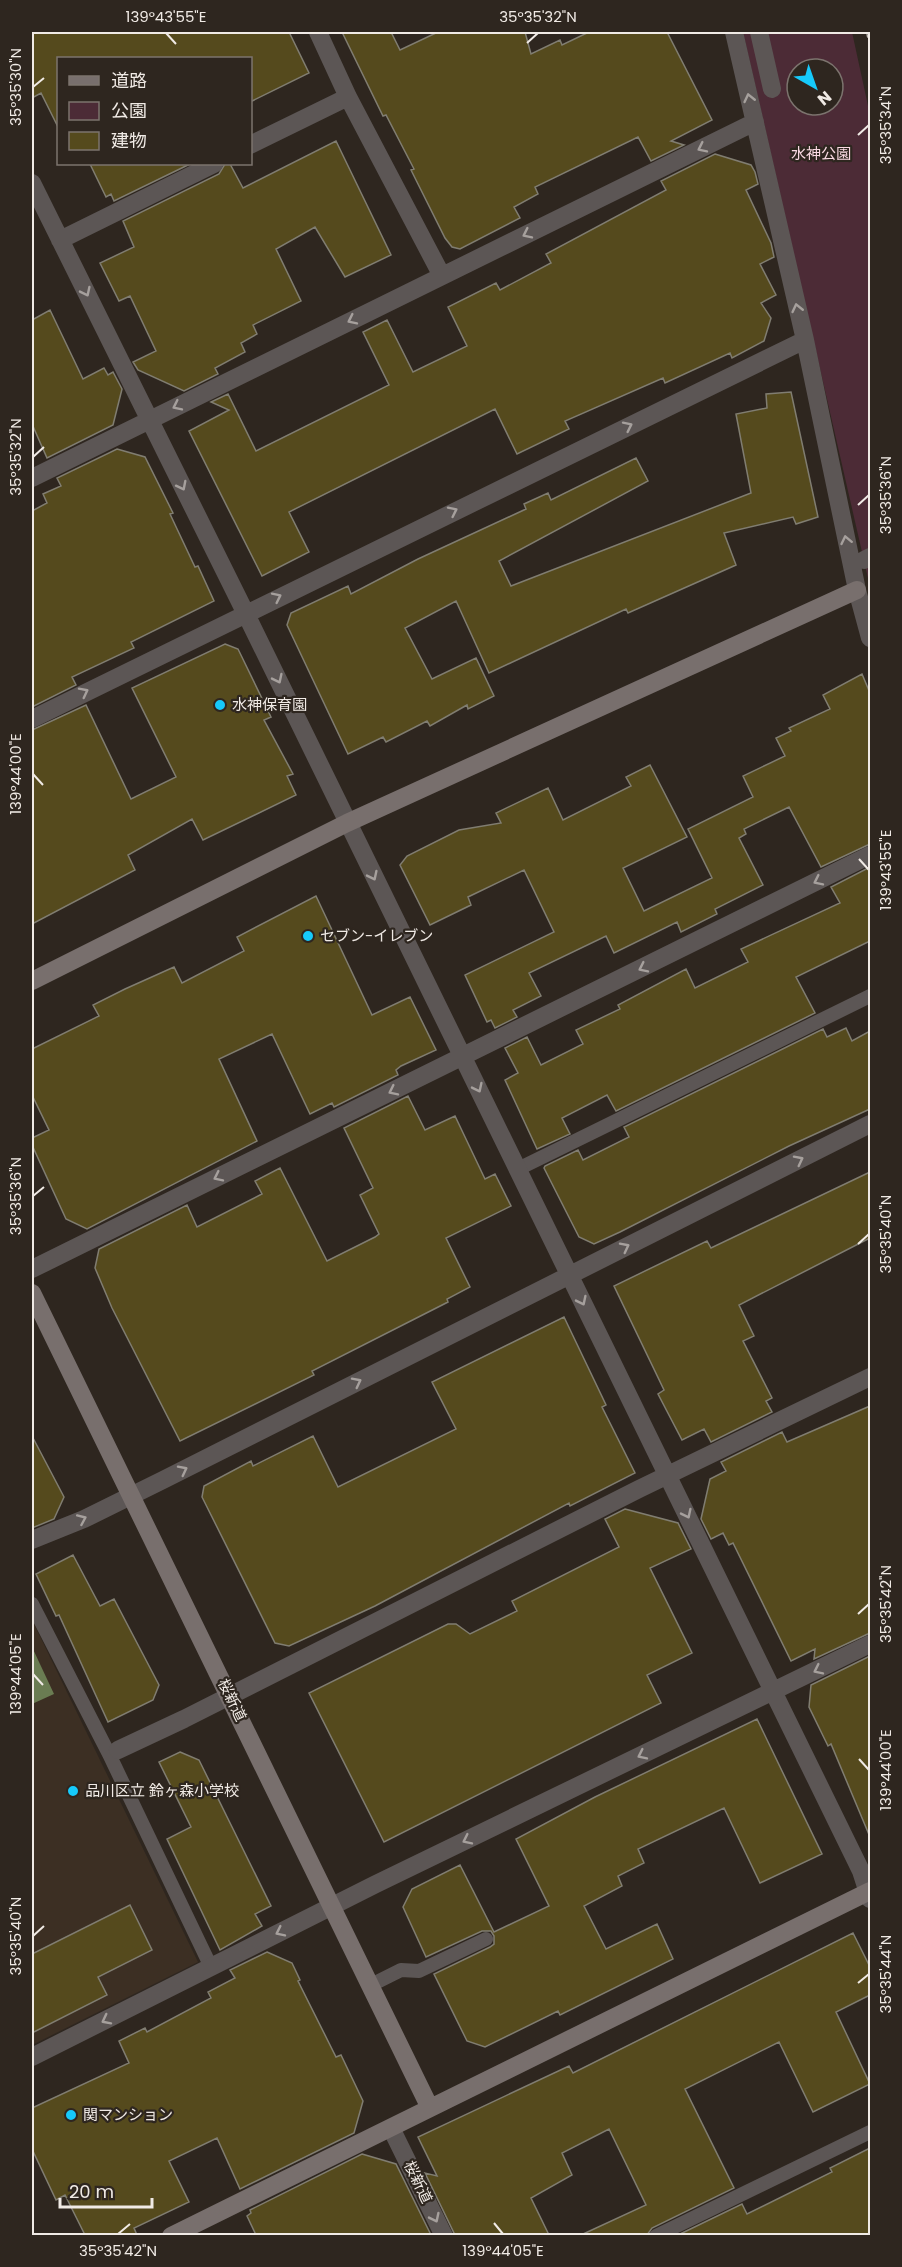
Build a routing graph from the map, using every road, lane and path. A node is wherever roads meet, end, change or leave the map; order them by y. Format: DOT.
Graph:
graph roads {
  1 [pos="318,32"];
  2 [pos="734,32"];
  3 [pos="759,32"];
  4 [pos="772,89"];
  5 [pos="348,98"];
  6 [pos="754,122"];
  7 [pos="252,145"];
  8 [pos="212,165"];
  9 [pos="32,183"];
  10 [pos="37,209"];
  11 [pos="60,240"];
  12 [pos="442,276"];
  13 [pos="805,340"];
  14 [pos="149,420"];
  15 [pos="32,478"];
  16 [pos="857,590"];
  17 [pos="245,612"];
  18 [pos="870,638"];
  19 [pos="32,719"];
  20 [pos="347,823"];
  21 [pos="870,855"];
  22 [pos="32,981"];
  23 [pos="870,996"];
  24 [pos="463,1056"];
  25 [pos="870,1124"];
  26 [pos="518,1169"];
  27 [pos="32,1269"];
  28 [pos="570,1275"];
  29 [pos="32,1293"];
  30 [pos="870,1377"];
  31 [pos="668,1476"];
  32 [pos="130,1496"];
  33 [pos="32,1540"];
  34 [pos="32,1604"];
  35 [pos="870,1644"];
  36 [pos="773,1692"];
  37 [pos="230,1696"];
  38 [pos="114,1752"];
  39 [pos="869,1894"];
  40 [pos="333,1906"];
  41 [pos="486,1939"];
  42 [pos="211,1966"];
  43 [pos="371,1985"];
  44 [pos="32,2057"];
  45 [pos="430,2108"];
  46 [pos="392,2128"];
  47 [pos="870,2132"];
  48 [pos="171,2235"];
  49 [pos="444,2235"];
  50 [pos="656,2235"];
  1 -- 5 [label="street"];
  6 -- 2 [label="street, one-way"];
  3 -- 4 [label="street"];
  5 -- 7 [label="street"];
  5 -- 12 [label="street"];
  6 -- 12 [label="street, one-way"];
  13 -- 6 [label="street, one-way"];
  8 -- 11 [label="street"];
  9 -- 10 [label="street"];
  10 -- 11 [label="street"];
  11 -- 14 [label="street, one-way"];
  12 -- 14 [label="street, one-way"];
  16 -- 13 [label="street, one-way"];
  17 -- 13 [label="street, one-way"];
  14 -- 15 [label="street"];
  14 -- 17 [label="street, one-way"];
  16 -- 18 [label="street"];
  16 -- 20 [label="street"];
  19 -- 17 [label="street, one-way"];
  17 -- 20 [label="street, one-way"];
  20 -- 22 [label="street"];
  20 -- 24 [label="street, one-way"];
  21 -- 24 [label="street, one-way"];
  23 -- 26 [label="lane"];
  24 -- 26 [label="street, one-way"];
  24 -- 27 [label="street, one-way"];
  28 -- 25 [label="street, one-way"];
  26 -- 28 [label="street"];
  28 -- 31 [label="street, one-way"];
  32 -- 28 [label="street, one-way"];
  29 -- 32 [label="street, 桜新道"];
  30 -- 31 [label="street"];
  31 -- 36 [label="street, one-way"];
  31 -- 37 [label="street"];
  33 -- 32 [label="street, one-way"];
  32 -- 37 [label="street, 桜新道"];
  34 -- 38 [label="lane"];
  35 -- 36 [label="street, one-way"];
  36 -- 39 [label="street"];
  36 -- 40 [label="street, one-way"];
  37 -- 38 [label="street"];
  37 -- 40 [label="street, 桜新道"];
  38 -- 42 [label="lane"];
  39 -- 45 [label="street"];
  40 -- 42 [label="street, one-way"];
  40 -- 43 [label="street, 桜新道"];
  41 -- 43 [label="lane"];
  42 -- 44 [label="street, one-way"];
  43 -- 45 [label="street, 桜新道"];
  45 -- 46 [label="street"];
  46 -- 48 [label="street"];
  46 -- 49 [label="street, 桜新道, one-way"];
  47 -- 50 [label="lane"];
}
